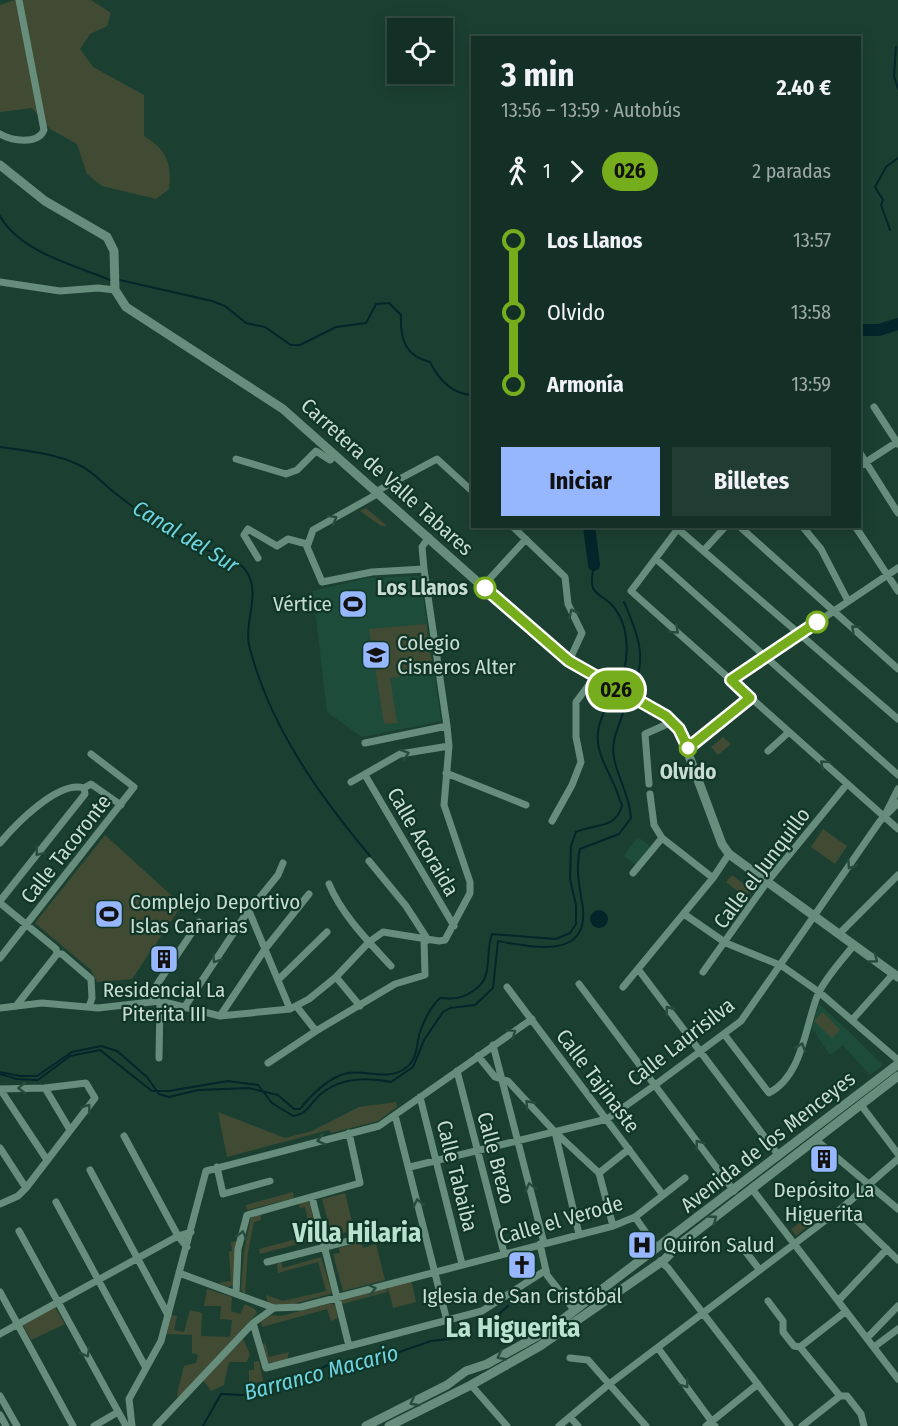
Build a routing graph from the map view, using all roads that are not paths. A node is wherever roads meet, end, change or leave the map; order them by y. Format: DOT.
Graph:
graph roads {
  1 [pos="20,0"];
  2 [pos="0,134"];
  3 [pos="0,165"];
  4 [pos="0,282"];
  5 [pos="115,290"];
  6 [pos="874,407"];
  7 [pos="897,443"];
  8 [pos="336,455"];
  9 [pos="236,459"];
  10 [pos="862,464"];
  11 [pos="471,490"];
  12 [pos="378,492"];
  13 [pos="898,513"];
  14 [pos="514,528"];
  15 [pos="679,528"];
  16 [pos="724,528"];
  17 [pos="741,528"];
  18 [pos="804,528"];
  19 [pos="856,528"];
  20 [pos="429,537"];
  21 [pos="526,539"];
  22 [pos="307,544"];
  23 [pos="704,550"];
  24 [pos="258,558"];
  25 [pos="656,560"];
  26 [pos="898,568"];
  27 [pos="424,569"];
  28 [pos="888,575"];
  29 [pos="483,586"];
  30 [pos="898,591"];
  31 [pos="849,601"];
  32 [pos="834,611"];
  33 [pos="801,633"];
  34 [pos="765,657"];
  35 [pos="569,661"];
  36 [pos="898,669"];
  37 [pos="594,678"];
  38 [pos="731,680"];
  39 [pos="750,698"];
  40 [pos="898,719"];
  41 [pos="672,722"];
  42 [pos="447,726"];
  43 [pos="789,732"];
  44 [pos="365,743"];
  45 [pos="449,747"];
  46 [pos="688,748"];
  47 [pos="768,751"];
  48 [pos="90,754"];
  49 [pos="446,772"];
  50 [pos="365,775"];
  51 [pos="898,775"];
  52 [pos="351,782"];
  53 [pos="649,784"];
  54 [pos="847,784"];
  55 [pos="84,788"];
  56 [pos="898,789"];
  57 [pos="650,794"];
  58 [pos="898,802"];
  59 [pos="526,805"];
  60 [pos="121,806"];
  61 [pos="884,817"];
  62 [pos="552,821"];
  63 [pos="898,829"];
  64 [pos="662,838"];
  65 [pos="0,843"];
  66 [pos="729,854"];
  67 [pos="369,861"];
  68 [pos="283,863"];
  69 [pos="633,873"];
  70 [pos="898,875"];
  71 [pos="713,878"];
  72 [pos="766,882"];
  73 [pos="329,884"];
  74 [pos="309,894"];
  75 [pos="0,902"];
  76 [pos="249,911"];
  77 [pos="684,914"];
  78 [pos="816,917"];
  79 [pos="199,922"];
  80 [pos="27,925"];
  81 [pos="454,926"];
  82 [pos="327,932"];
  83 [pos="840,934"];
  84 [pos="426,939"];
  85 [pos="369,942"];
  86 [pos="726,943"];
  87 [pos="854,945"];
  88 [pos="265,949"];
  89 [pos="57,954"];
  90 [pos="0,958"];
  91 [pos="391,966"];
  92 [pos="782,966"];
  93 [pos="638,969"];
  94 [pos="703,972"];
  95 [pos="896,975"];
  96 [pos="336,977"];
  97 [pos="278,980"];
  98 [pos="579,984"];
  99 [pos="507,987"];
  100 [pos="623,987"];
  101 [pos="819,992"];
  102 [pos="160,1001"];
  103 [pos="146,1002"];
  104 [pos="16,1005"];
  105 [pos="360,1006"];
  106 [pos="89,1007"];
  107 [pos="0,1008"];
  108 [pos="184,1008"];
  109 [pos="293,1008"];
  110 [pos="220,1016"];
  111 [pos="532,1019"];
  112 [pos="852,1020"];
  113 [pos="316,1031"];
  114 [pos="724,1034"];
  115 [pos="494,1045"];
  116 [pos="699,1052"];
  117 [pos="478,1056"];
  118 [pos="159,1058"];
  119 [pos="898,1062"];
  120 [pos="268,1064"];
  121 [pos="457,1071"];
  122 [pos="898,1077"];
  123 [pos="502,1079"];
  124 [pos="655,1085"];
  125 [pos="45,1088"];
  126 [pos="0,1089"];
  127 [pos="420,1097"];
  128 [pos="861,1105"];
  129 [pos="395,1115"];
  130 [pos="607,1119"];
  131 [pos="70,1130"];
  132 [pos="555,1132"];
  133 [pos="349,1133"];
  134 [pos="124,1136"];
  135 [pos="518,1140"];
  136 [pos="816,1140"];
  137 [pos="0,1148"];
  138 [pos="629,1149"];
  139 [pos="477,1150"];
  140 [pos="898,1154"];
  141 [pos="779,1156"];
  142 [pos="898,1159"];
  143 [pos="47,1160"];
  144 [pos="436,1160"];
  145 [pos="217,1167"];
  146 [pos="410,1167"];
  147 [pos="90,1170"];
  148 [pos="599,1173"];
  149 [pos="685,1178"];
  150 [pos="270,1181"];
  151 [pos="869,1184"];
  152 [pos="26,1188"];
  153 [pos="752,1189"];
  154 [pos="734,1191"];
  155 [pos="663,1196"];
  156 [pos="312,1197"];
  157 [pos="56,1202"];
  158 [pos="0,1204"];
  159 [pos="843,1207"];
  160 [pos="898,1209"];
  161 [pos="635,1217"];
  162 [pos="613,1226"];
  163 [pos="19,1231"];
  164 [pos="191,1232"];
  165 [pos="376,1234"];
  166 [pos="579,1234"];
  167 [pos="178,1236"];
  168 [pos="739,1243"];
  169 [pos="542,1244"];
  170 [pos="794,1244"];
  171 [pos="187,1247"];
  172 [pos="326,1247"];
  173 [pos="656,1248"];
  174 [pos="887,1249"];
  175 [pos="504,1253"];
  176 [pos="138,1257"];
  177 [pos="663,1258"];
  178 [pos="898,1260"];
  179 [pos="267,1262"];
  180 [pos="462,1264"];
  181 [pos="759,1269"];
  182 [pos="546,1270"];
  183 [pos="435,1272"];
  184 [pos="180,1273"];
  185 [pos="98,1279"];
  186 [pos="0,1292"];
  187 [pos="236,1293"];
  188 [pos="338,1298"];
  189 [pos="768,1301"];
  190 [pos="838,1301"];
  191 [pos="58,1302"];
  192 [pos="898,1306"];
  193 [pos="274,1308"];
  194 [pos="575,1311"];
  195 [pos="703,1312"];
  196 [pos="845,1312"];
  197 [pos="168,1315"];
  198 [pos="447,1321"];
  199 [pos="253,1323"];
  200 [pos="18,1324"];
  201 [pos="898,1329"];
  202 [pos="0,1334"];
  203 [pos="867,1338"];
  204 [pos="349,1346"];
  205 [pos="800,1347"];
  206 [pos="874,1347"];
  207 [pos="658,1348"];
  208 [pos="570,1358"];
  209 [pos="146,1368"];
  210 [pos="470,1371"];
  211 [pos="461,1375"];
  212 [pos="898,1379"];
  213 [pos="758,1384"];
  214 [pos="471,1385"];
  215 [pos="608,1385"];
  216 [pos="0,1396"];
  217 [pos="840,1396"];
  218 [pos="118,1412"];
  219 [pos="0,1415"];
  220 [pos="570,1417"];
  221 [pos="711,1424"];
  222 [pos="6,1426"];
  223 [pos="17,1426"];
  224 [pos="73,1426"];
  225 [pos="94,1426"];
  226 [pos="126,1426"];
  227 [pos="132,1426"];
  228 [pos="156,1426"];
  229 [pos="366,1426"];
  230 [pos="389,1426"];
  231 [pos="507,1426"];
  232 [pos="559,1426"];
  233 [pos="578,1426"];
  234 [pos="646,1426"];
  235 [pos="790,1426"];
  236 [pos="802,1426"];
  237 [pos="864,1426"];
  1 -- 2 [label="street"];
  3 -- 5 [label="main road"];
  4 -- 5 [label="street"];
  5 -- 8 [label="main road, Carretera de Valle Tabares"];
  6 -- 7 [label="street"];
  7 -- 10 [label="street"];
  8 -- 9 [label="street"];
  8 -- 12 [label="main road, Carretera de Valle Tabares"];
  10 -- 13 [label="street"];
  11 -- 12 [label="street"];
  12 -- 20 [label="main road, Carretera de Valle Tabares"];
  22 -- 12 [label="street, one-way"];
  14 -- 21 [label="street"];
  15 -- 23 [label="street"];
  15 -- 25 [label="street"];
  16 -- 23 [label="street"];
  17 -- 32 [label="street"];
  18 -- 31 [label="street"];
  19 -- 28 [label="street"];
  20 -- 27 [label="street"];
  20 -- 29 [label="main road, Carretera de Valle Tabares"];
  21 -- 29 [label="street"];
  35 -- 21 [label="street, one-way"];
  22 -- 24 [label="street"];
  22 -- 27 [label="street"];
  23 -- 33 [label="street"];
  25 -- 34 [label="street"];
  25 -- 38 [label="street, one-way"];
  26 -- 28 [label="street"];
  27 -- 42 [label="street"];
  28 -- 30 [label="street"];
  28 -- 31 [label="street"];
  29 -- 35 [label="main road, Carretera de Valle Tabares"];
  31 -- 32 [label="street"];
  32 -- 33 [label="street"];
  36 -- 32 [label="street, one-way"];
  33 -- 34 [label="street"];
  33 -- 40 [label="street"];
  34 -- 38 [label="street"];
  34 -- 51 [label="street"];
  35 -- 37 [label="main road, Carretera de Valle Tabares"];
  37 -- 41 [label="main road, Carretera de Valle Tabares"];
  37 -- 62 [label="street"];
  38 -- 39 [label="street"];
  39 -- 43 [label="street"];
  39 -- 46 [label="street"];
  41 -- 46 [label="main road, Carretera de Valle Tabares"];
  41 -- 53 [label="street"];
  42 -- 44 [label="street"];
  42 -- 45 [label="street"];
  43 -- 47 [label="street"];
  54 -- 43 [label="street, one-way"];
  45 -- 49 [label="street"];
  50 -- 45 [label="street, one-way"];
  46 -- 66 [label="main road, Carretera de Valle Tabares"];
  48 -- 60 [label="street, Calle Tacoronte"];
  49 -- 59 [label="street"];
  49 -- 81 [label="street"];
  50 -- 52 [label="street"];
  50 -- 81 [label="street, Calle Acoraida"];
  54 -- 61 [label="street"];
  54 -- 72 [label="street, Calle el Junquillo"];
  55 -- 60 [label="street"];
  55 -- 65 [label="street"];
  55 -- 75 [label="street, one-way"];
  56 -- 61 [label="street"];
  57 -- 64 [label="street"];
  58 -- 61 [label="street"];
  60 -- 80 [label="street, Calle Tacoronte"];
  61 -- 63 [label="street"];
  61 -- 78 [label="street, Calle Laurisilva, one-way"];
  64 -- 69 [label="street"];
  64 -- 71 [label="street"];
  66 -- 71 [label="street"];
  66 -- 72 [label="main road, Carretera de Valle Tabares"];
  67 -- 84 [label="street"];
  68 -- 76 [label="street"];
  70 -- 83 [label="street"];
  71 -- 77 [label="street"];
  72 -- 78 [label="main road, Carretera de Valle Tabares"];
  72 -- 86 [label="street, Calle el Junquillo"];
  73 -- 85 [label="street"];
  74 -- 88 [label="street"];
  75 -- 80 [label="street"];
  76 -- 88 [label="street"];
  76 -- 108 [label="street, one-way"];
  77 -- 86 [label="street"];
  77 -- 93 [label="street"];
  78 -- 83 [label="main road, Carretera de Valle Tabares"];
  78 -- 92 [label="street, Calle Laurisilva"];
  79 -- 103 [label="street"];
  80 -- 89 [label="street"];
  80 -- 90 [label="street, Calle Tacoronte"];
  81 -- 84 [label="street"];
  82 -- 97 [label="street"];
  83 -- 87 [label="main road, Carretera de Valle Tabares"];
  84 -- 85 [label="street"];
  84 -- 105 [label="street"];
  85 -- 91 [label="street"];
  85 -- 96 [label="street"];
  86 -- 92 [label="street"];
  86 -- 94 [label="street, Calle el Junquillo"];
  87 -- 95 [label="main road, Carretera de Valle Tabares, one-way"];
  87 -- 101 [label="street"];
  88 -- 97 [label="street"];
  88 -- 110 [label="street"];
  89 -- 104 [label="street"];
  89 -- 106 [label="street"];
  92 -- 101 [label="street"];
  92 -- 114 [label="street, Calle Laurisilva"];
  93 -- 100 [label="street"];
  116 -- 93 [label="street, one-way"];
  95 -- 112 [label="street"];
  96 -- 105 [label="street"];
  96 -- 109 [label="street"];
  97 -- 109 [label="street"];
  98 -- 124 [label="street"];
  99 -- 111 [label="street, Calle Tajinaste"];
  101 -- 112 [label="street"];
  114 -- 101 [label="street, one-way"];
  102 -- 103 [label="street"];
  102 -- 108 [label="street"];
  102 -- 118 [label="street"];
  103 -- 106 [label="street"];
  104 -- 106 [label="street"];
  104 -- 107 [label="street"];
  105 -- 113 [label="street"];
  108 -- 110 [label="street"];
  109 -- 110 [label="street"];
  109 -- 113 [label="street"];
  115 -- 111 [label="street, one-way"];
  111 -- 130 [label="street, Calle Tajinaste"];
  112 -- 119 [label="street"];
  113 -- 120 [label="street"];
  114 -- 116 [label="street, Calle Laurisilva"];
  115 -- 117 [label="street"];
  115 -- 123 [label="street"];
  116 -- 124 [label="street, Calle Laurisilva"];
  116 -- 141 [label="street"];
  117 -- 121 [label="street"];
  117 -- 123 [label="street"];
  119 -- 141 [label="main road, Avenida de los Menceyes"];
  121 -- 127 [label="street"];
  121 -- 139 [label="street, Calle Brezo"];
  122 -- 128 [label="main road, Avenida de los Menceyes"];
  132 -- 123 [label="street, one-way"];
  123 -- 135 [label="street"];
  124 -- 130 [label="street, Calle Laurisilva"];
  154 -- 124 [label="street, one-way"];
  125 -- 126 [label="street, one-way"];
  125 -- 131 [label="street"];
  131 -- 125 [label="street, one-way"];
  126 -- 143 [label="street"];
  127 -- 129 [label="street"];
  127 -- 144 [label="street, Calle Tabaiba"];
  128 -- 136 [label="main road, Avenida de los Menceyes"];
  128 -- 140 [label="street"];
  129 -- 133 [label="street"];
  129 -- 146 [label="street"];
  130 -- 132 [label="street, Calle Laurisilva"];
  130 -- 138 [label="street, Calle Tajinaste"];
  131 -- 143 [label="street"];
  132 -- 135 [label="street, Calle Laurisilva"];
  132 -- 148 [label="street"];
  132 -- 166 [label="street"];
  133 -- 145 [label="street, one-way"];
  133 -- 156 [label="street"];
  134 -- 167 [label="street"];
  135 -- 139 [label="street, Calle Laurisilva"];
  169 -- 135 [label="street, one-way"];
  136 -- 151 [label="street"];
  136 -- 153 [label="main road, Avenida de los Menceyes"];
  137 -- 152 [label="street"];
  138 -- 148 [label="street"];
  138 -- 155 [label="street, Calle Tajinaste"];
  139 -- 144 [label="street, Calle Laurisilva"];
  139 -- 175 [label="street, Calle Brezo"];
  141 -- 154 [label="main road, Avenida de los Menceyes"];
  142 -- 151 [label="street"];
  143 -- 152 [label="street"];
  144 -- 146 [label="street, Calle Laurisilva"];
  144 -- 180 [label="street, Calle Tabaiba"];
  145 -- 150 [label="street"];
  145 -- 164 [label="street"];
  183 -- 146 [label="street, one-way"];
  147 -- 176 [label="street"];
  148 -- 162 [label="street"];
  149 -- 155 [label="street, Calle el Verode"];
  151 -- 159 [label="street"];
  151 -- 160 [label="street"];
  152 -- 158 [label="street"];
  153 -- 170 [label="street"];
  177 -- 153 [label="main road, Avenida de los Menceyes, one-way"];
  154 -- 173 [label="main road, Avenida de los Menceyes"];
  155 -- 161 [label="street, Calle el Verode"];
  156 -- 172 [label="street"];
  187 -- 156 [label="street, one-way"];
  157 -- 185 [label="street"];
  159 -- 170 [label="street"];
  159 -- 174 [label="street"];
  161 -- 162 [label="street, Calle el Verode"];
  161 -- 173 [label="street"];
  162 -- 166 [label="street, Calle el Verode"];
  163 -- 191 [label="street"];
  164 -- 167 [label="street"];
  164 -- 171 [label="street"];
  165 -- 172 [label="street"];
  166 -- 169 [label="street, Calle el Verode"];
  167 -- 171 [label="street"];
  167 -- 176 [label="street"];
  168 -- 181 [label="street"];
  169 -- 175 [label="street, Calle el Verode"];
  169 -- 182 [label="street"];
  170 -- 181 [label="street"];
  170 -- 190 [label="street"];
  171 -- 184 [label="street"];
  172 -- 179 [label="street"];
  172 -- 188 [label="street"];
  173 -- 177 [label="main road"];
  173 -- 194 [label="main road, Avenida de los Menceyes"];
  174 -- 178 [label="street"];
  174 -- 190 [label="street"];
  175 -- 180 [label="street, Calle el Verode"];
  176 -- 185 [label="street"];
  176 -- 197 [label="street"];
  177 -- 195 [label="street"];
  177 -- 214 [label="main road, Avenida de los Menceyes"];
  180 -- 183 [label="street, Calle el Verode"];
  181 -- 195 [label="street"];
  182 -- 194 [label="street"];
  182 -- 198 [label="street"];
  188 -- 183 [label="street, Calle el Verode, one-way"];
  183 -- 198 [label="street"];
  184 -- 187 [label="street"];
  184 -- 197 [label="street"];
  185 -- 191 [label="street"];
  185 -- 209 [label="street"];
  186 -- 200 [label="street"];
  187 -- 193 [label="street"];
  188 -- 193 [label="street, Calle el Verode"];
  188 -- 204 [label="street"];
  189 -- 205 [label="street"];
  190 -- 196 [label="street"];
  191 -- 200 [label="street"];
  191 -- 218 [label="street, one-way"];
  192 -- 203 [label="street"];
  193 -- 199 [label="street"];
  194 -- 210 [label="main road, Avenida de los Menceyes, one-way"];
  195 -- 207 [label="street"];
  195 -- 213 [label="street"];
  196 -- 203 [label="street"];
  196 -- 205 [label="street"];
  197 -- 209 [label="street"];
  198 -- 204 [label="street"];
  199 -- 204 [label="street"];
  199 -- 228 [label="street"];
  200 -- 202 [label="street"];
  200 -- 224 [label="street"];
  201 -- 206 [label="street"];
  203 -- 206 [label="street"];
  205 -- 217 [label="street"];
  206 -- 212 [label="street"];
  207 -- 215 [label="street"];
  207 -- 221 [label="street, one-way"];
  208 -- 215 [label="street"];
  209 -- 227 [label="street"];
  210 -- 211 [label="main road"];
  210 -- 214 [label="main road"];
  211 -- 214 [label="main road"];
  211 -- 229 [label="main road, one-way"];
  213 -- 221 [label="street"];
  213 -- 235 [label="street"];
  214 -- 230 [label="main road, Avenida de los Menceyes"];
  214 -- 231 [label="street"];
  215 -- 220 [label="street"];
  215 -- 234 [label="street"];
  216 -- 223 [label="street"];
  217 -- 236 [label="street"];
  217 -- 237 [label="street"];
  218 -- 225 [label="street"];
  218 -- 226 [label="street"];
  219 -- 222 [label="street"];
  220 -- 232 [label="street"];
  220 -- 233 [label="street"];
}
